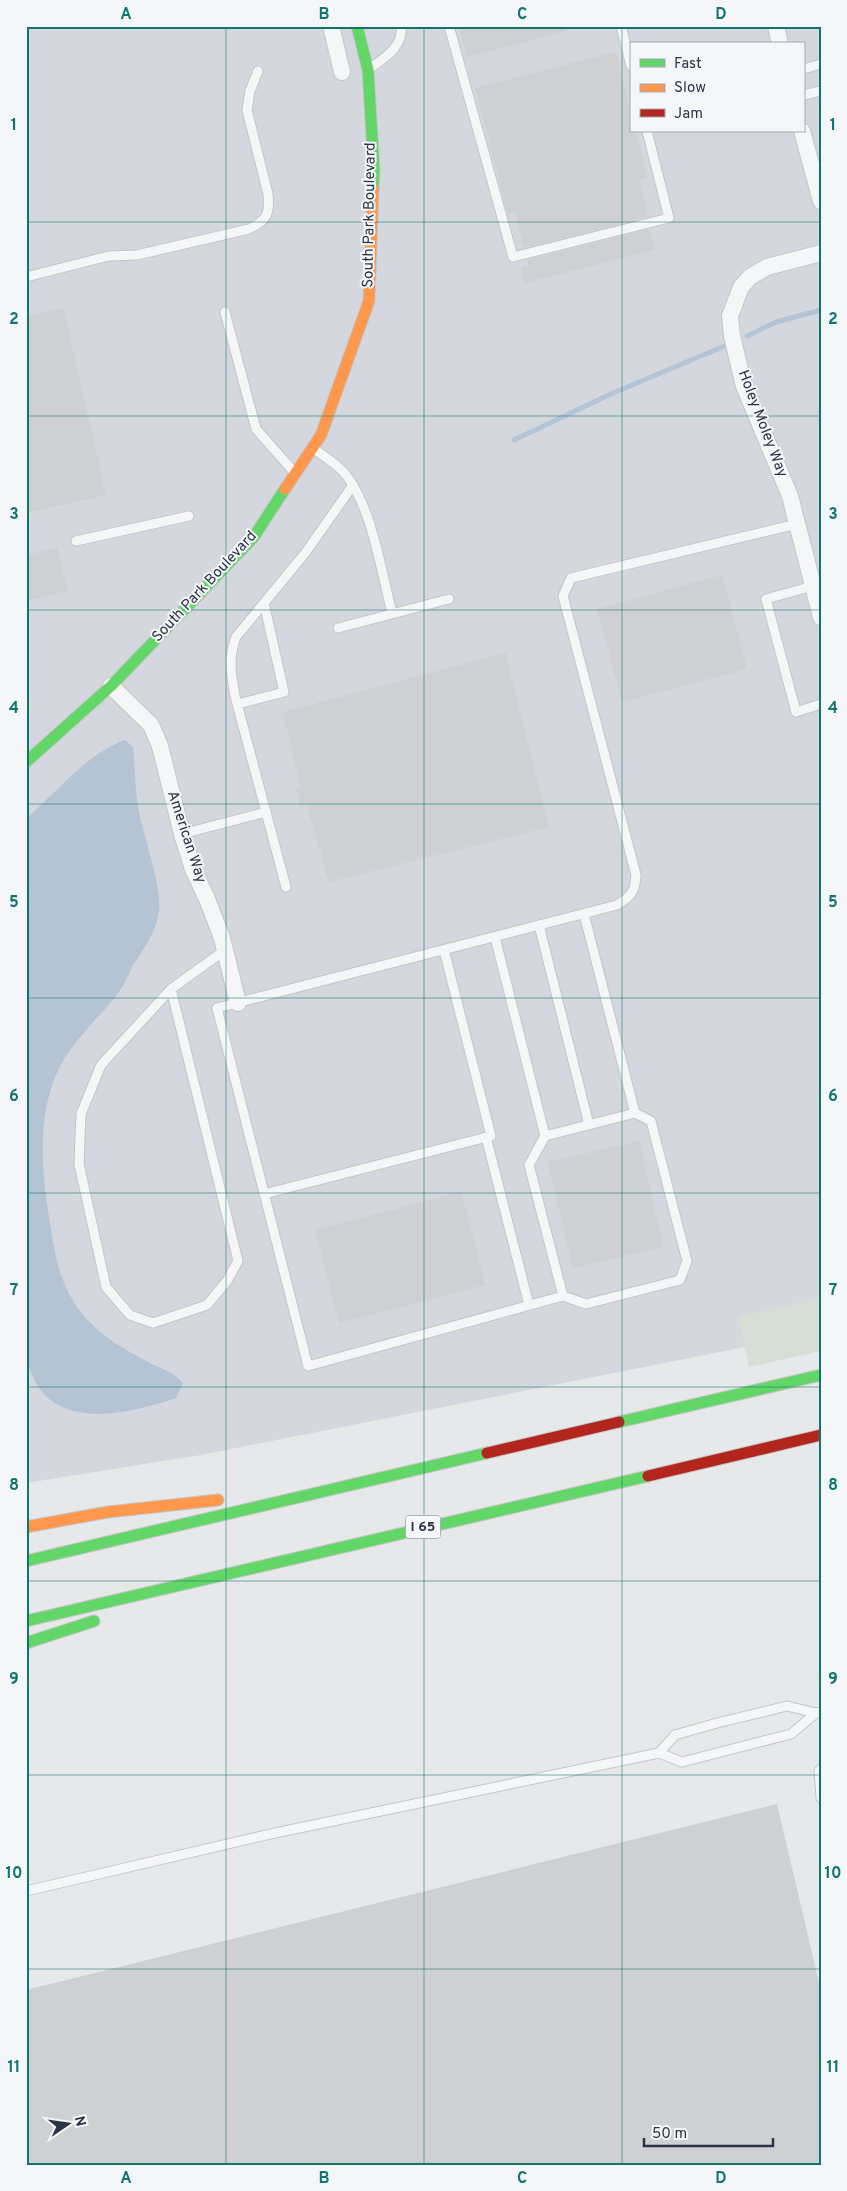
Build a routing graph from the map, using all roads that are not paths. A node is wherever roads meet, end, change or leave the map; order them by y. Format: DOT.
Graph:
graph roads {
  1 [pos="331,26"];
  2 [pos="357,26"];
  3 [pos="401,26"];
  4 [pos="449,26"];
  5 [pos="620,26"];
  6 [pos="776,26"];
  7 [pos="780,42"];
  8 [pos="630,62"];
  9 [pos="821,64"];
  10 [pos="804,69"];
  11 [pos="368,70"];
  12 [pos="258,72"];
  13 [pos="342,72"];
  14 [pos="821,91"];
  15 [pos="804,95"];
  16 [pos="647,132"];
  17 [pos="802,132"];
  18 [pos="821,201"];
  19 [pos="821,252"];
  20 [pos="26,277"];
  21 [pos="225,312"];
  22 [pos="313,448"];
  23 [pos="296,474"];
  24 [pos="353,485"];
  25 [pos="189,516"];
  26 [pos="797,524"];
  27 [pos="76,541"];
  28 [pos="813,586"];
  29 [pos="449,599"];
  30 [pos="264,604"];
  31 [pos="392,613"];
  32 [pos="821,617"];
  33 [pos="338,628"];
  34 [pos="111,686"];
  35 [pos="238,704"];
  36 [pos="821,704"];
  37 [pos="26,762"];
  38 [pos="266,812"];
  39 [pos="182,834"];
  40 [pos="286,886"];
  41 [pos="584,914"];
  42 [pos="539,926"];
  43 [pos="495,937"];
  44 [pos="225,950"];
  45 [pos="444,950"];
  46 [pos="171,989"];
  47 [pos="238,1002"];
  48 [pos="635,1113"];
  49 [pos="589,1125"];
  50 [pos="545,1136"];
  51 [pos="486,1137"];
  52 [pos="264,1194"];
  53 [pos="563,1296"];
  54 [pos="529,1305"];
  55 [pos="821,1375"];
  56 [pos="821,1435"];
  57 [pos="336,1487"];
  58 [pos="246,1497"];
  59 [pos="227,1499"];
  60 [pos="26,1528"];
  61 [pos="26,1561"];
  62 [pos="272,1563"];
  63 [pos="140,1606"];
  64 [pos="102,1619"];
  65 [pos="26,1621"];
  66 [pos="26,1644"];
  67 [pos="818,1712"];
  68 [pos="659,1753"];
  69 [pos="821,1769"];
  70 [pos="821,1798"];
  71 [pos="26,1891"];
  1 -- 13 [label="street"];
  2 -- 11 [label="main road, South Park Boulevard"];
  3 -- 11 [label="lane"];
  4 -- 16 [label="lane"];
  5 -- 8 [label="lane"];
  6 -- 7 [label="street"];
  9 -- 10 [label="lane"];
  11 -- 22 [label="main road, South Park Boulevard"];
  12 -- 20 [label="lane"];
  14 -- 15 [label="lane"];
  17 -- 18 [label="street"];
  19 -- 26 [label="street, Holey Moley Way"];
  21 -- 23 [label="lane"];
  22 -- 23 [label="main road, South Park Boulevard"];
  22 -- 24 [label="lane"];
  23 -- 34 [label="main road, South Park Boulevard"];
  24 -- 30 [label="lane"];
  24 -- 31 [label="lane"];
  25 -- 27 [label="lane"];
  26 -- 28 [label="street, Holey Moley Way"];
  26 -- 41 [label="lane"];
  28 -- 32 [label="street, Holey Moley Way"];
  28 -- 36 [label="lane"];
  29 -- 31 [label="lane"];
  30 -- 35 [label="lane"];
  30 -- 35 [label="lane"];
  31 -- 33 [label="lane"];
  34 -- 37 [label="main road, South Park Boulevard"];
  34 -- 39 [label="street, American Way"];
  35 -- 38 [label="lane"];
  38 -- 39 [label="lane"];
  38 -- 40 [label="lane"];
  39 -- 44 [label="street, American Way"];
  41 -- 42 [label="lane"];
  41 -- 48 [label="lane"];
  42 -- 43 [label="lane"];
  42 -- 49 [label="lane"];
  43 -- 45 [label="lane"];
  43 -- 50 [label="lane"];
  44 -- 46 [label="lane"];
  44 -- 47 [label="street, American Way"];
  45 -- 47 [label="lane"];
  45 -- 51 [label="lane"];
  46 -- 46 [label="lane"];
  47 -- 52 [label="lane"];
  48 -- 49 [label="lane"];
  48 -- 53 [label="lane"];
  49 -- 50 [label="lane"];
  50 -- 53 [label="lane"];
  51 -- 52 [label="lane"];
  51 -- 54 [label="lane"];
  52 -- 54 [label="lane"];
  53 -- 54 [label="lane"];
  55 -- 57 [label="main road"];
  56 -- 62 [label="main road, I 65"];
  57 -- 58 [label="main road"];
  57 -- 61 [label="main road"];
  59 -- 60 [label="main road"];
  62 -- 63 [label="main road"];
  62 -- 65 [label="main road, I 65"];
  64 -- 66 [label="main road"];
  67 -- 68 [label="lane"];
  67 -- 68 [label="lane"];
  68 -- 71 [label="lane"];
  69 -- 70 [label="lane"];
}
